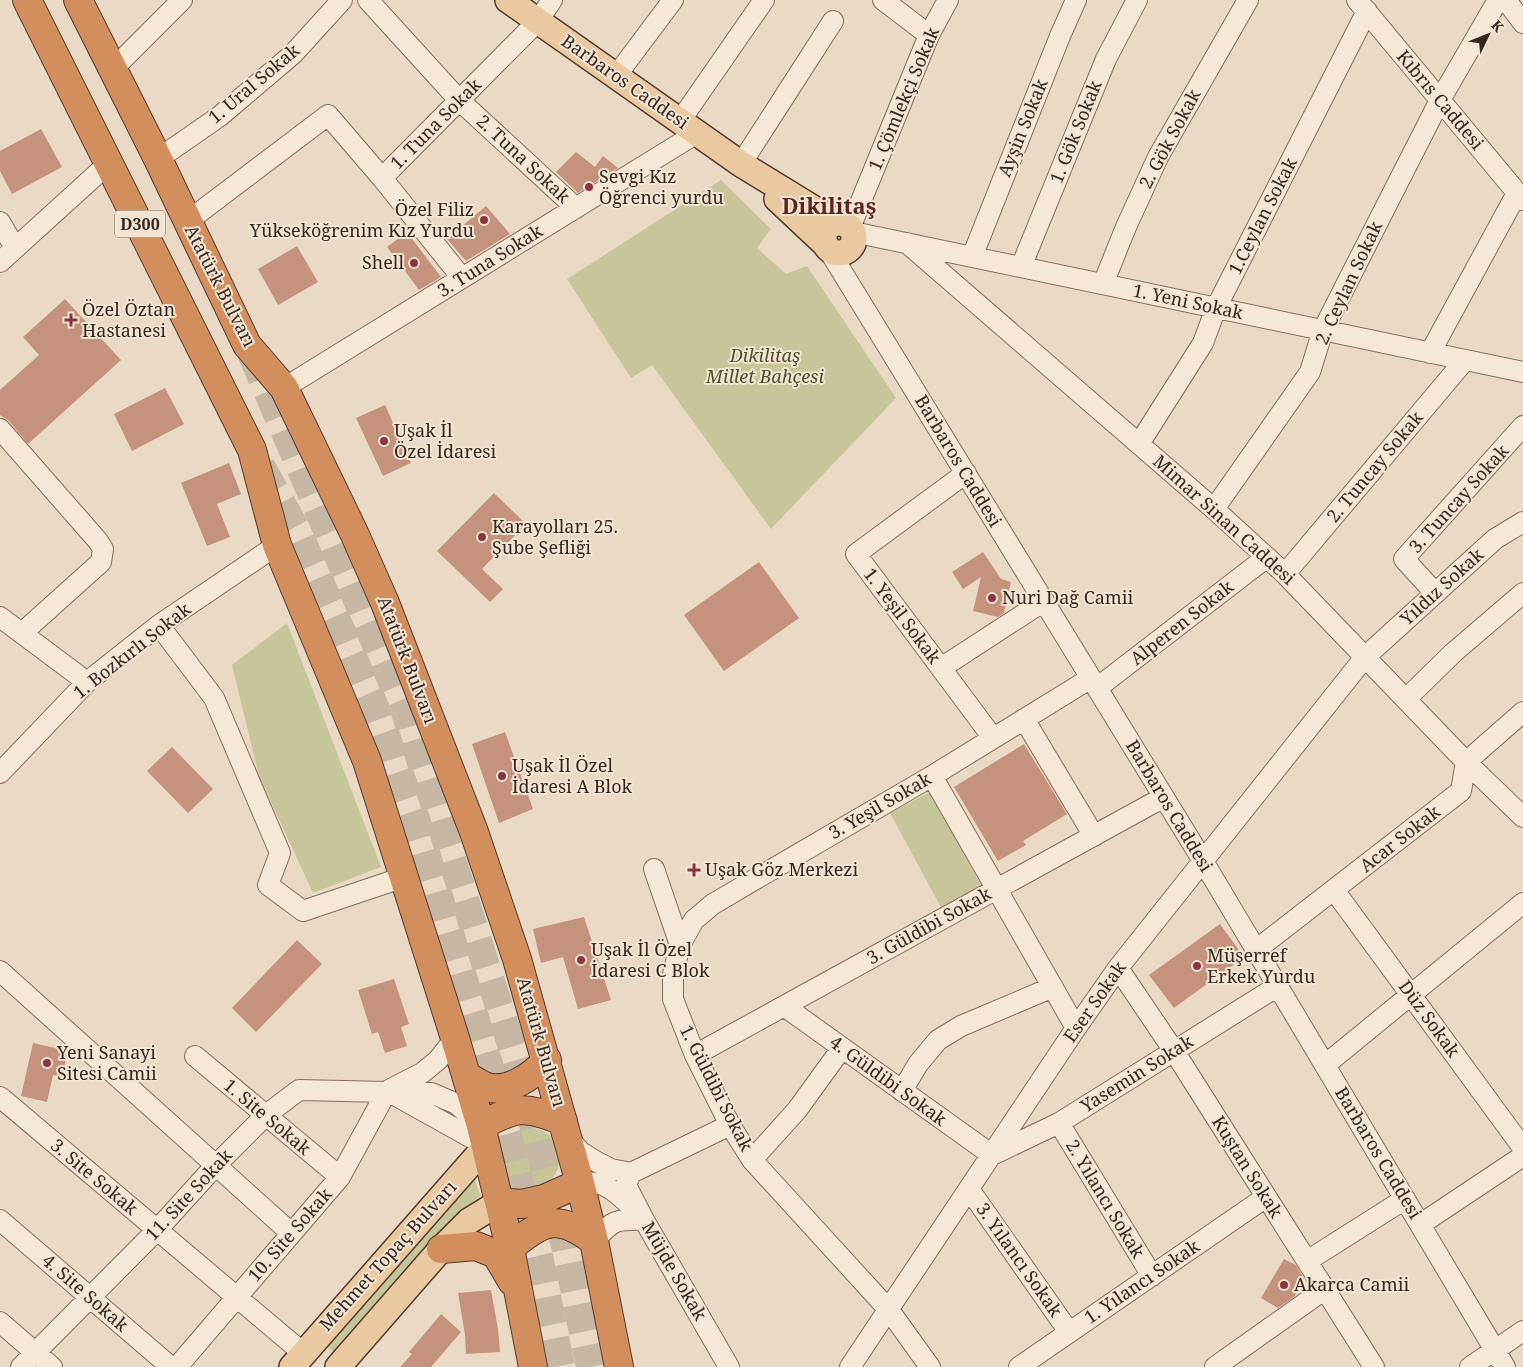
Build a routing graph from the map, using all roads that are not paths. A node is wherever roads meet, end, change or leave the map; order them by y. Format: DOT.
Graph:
graph roads {
  1 [pos="27,0"];
  2 [pos="78,0"];
  3 [pos="182,0"];
  4 [pos="342,0"];
  5 [pos="368,0"];
  6 [pos="508,0"];
  7 [pos="552,0"];
  8 [pos="673,0"];
  9 [pos="764,0"];
  10 [pos="884,0"];
  11 [pos="948,0"];
  12 [pos="1076,0"];
  13 [pos="1137,0"];
  14 [pos="1248,0"];
  15 [pos="1498,0"];
  16 [pos="1506,0"];
  17 [pos="1362,6"];
  18 [pos="538,21"];
  19 [pos="833,21"];
  20 [pos="1523,23"];
  21 [pos="929,35"];
  22 [pos="113,69"];
  23 [pos="616,76"];
  24 [pos="459,100"];
  25 [pos="1440,100"];
  26 [pos="688,127"];
  27 [pos="158,159"];
  28 [pos="109,163"];
  29 [pos="741,164"];
  30 [pos="382,178"];
  31 [pos="1520,196"];
  32 [pos="576,208"];
  33 [pos="188,221"];
  34 [pos="0,222"];
  35 [pos="839,235"];
  36 [pos="906,243"];
  37 [pos="15,248"];
  38 [pos="972,256"];
  39 [pos="0,262"];
  40 [pos="1021,267"];
  41 [pos="462,278"];
  42 [pos="1103,284"];
  43 [pos="1216,308"];
  44 [pos="1323,330"];
  45 [pos="1430,352"];
  46 [pos="1465,360"];
  47 [pos="1523,372"];
  48 [pos="284,388"];
  49 [pos="1523,426"];
  50 [pos="0,429"];
  51 [pos="1139,444"];
  52 [pos="966,473"];
  53 [pos="1214,509"];
  54 [pos="1523,522"];
  55 [pos="278,545"];
  56 [pos="1267,557"];
  57 [pos="1285,574"];
  58 [pos="1435,592"];
  59 [pos="1523,593"];
  60 [pos="1044,601"];
  61 [pos="0,617"];
  62 [pos="159,625"];
  63 [pos="22,633"];
  64 [pos="1365,657"];
  65 [pos="942,668"];
  66 [pos="86,682"];
  67 [pos="1094,683"];
  68 [pos="1406,699"];
  69 [pos="1523,712"];
  70 [pos="1024,719"];
  71 [pos="993,738"];
  72 [pos="1466,762"];
  73 [pos="2,768"];
  74 [pos="932,776"];
  75 [pos="1164,797"];
  76 [pos="1523,816"];
  77 [pos="1094,836"];
  78 [pos="1203,861"];
  79 [pos="654,869"];
  80 [pos="404,877"];
  81 [pos="997,889"];
  82 [pos="1334,890"];
  83 [pos="1523,903"];
  84 [pos="680,945"];
  85 [pos="1256,950"];
  86 [pos="1118,968"];
  87 [pos="0,971"];
  88 [pos="1278,986"];
  89 [pos="1053,987"];
  90 [pos="1411,995"];
  91 [pos="784,1006"];
  92 [pos="1076,1028"];
  93 [pos="455,1038"];
  94 [pos="842,1048"];
  95 [pos="1174,1051"];
  96 [pos="695,1055"];
  97 [pos="195,1056"];
  98 [pos="547,1060"];
  99 [pos="1325,1065"];
  100 [pos="467,1076"];
  101 [pos="387,1091"];
  102 [pos="902,1091"];
  103 [pos="0,1097"];
  104 [pos="266,1115"];
  105 [pos="1059,1123"];
  106 [pos="730,1125"];
  107 [pos="566,1130"];
  108 [pos="483,1136"];
  109 [pos="1523,1148"];
  110 [pos="992,1155"];
  111 [pos="1523,1156"];
  112 [pos="752,1160"];
  113 [pos="216,1165"];
  114 [pos="631,1173"];
  115 [pos="340,1177"];
  116 [pos="580,1183"];
  117 [pos="969,1189"];
  118 [pos="1266,1197"];
  119 [pos="1405,1199"];
  120 [pos="500,1202"];
  121 [pos="0,1220"];
  122 [pos="644,1220"];
  123 [pos="1421,1224"];
  124 [pos="157,1230"];
  125 [pos="291,1233"];
  126 [pos="594,1242"];
  127 [pos="510,1248"];
  128 [pos="441,1249"];
  129 [pos="1307,1261"];
  130 [pos="1152,1276"];
  131 [pos="1325,1290"];
  132 [pos="520,1294"];
  133 [pos="90,1297"];
  134 [pos="237,1297"];
  135 [pos="889,1310"];
  136 [pos="0,1322"];
  137 [pos="1523,1331"];
  138 [pos="1070,1332"];
  139 [pos="35,1352"];
  140 [pos="1500,1359"];
  141 [pos="305,1362"];
  142 [pos="20,1367"];
  143 [pos="52,1367"];
  144 [pos="171,1367"];
  145 [pos="177,1367"];
  146 [pos="338,1367"];
  147 [pos="533,1367"];
  148 [pos="619,1367"];
  149 [pos="729,1367"];
  150 [pos="850,1367"];
  151 [pos="930,1367"];
  152 [pos="1019,1367"];
  153 [pos="1215,1367"];
  154 [pos="1374,1367"];
  155 [pos="1470,1367"];
  1 -- 28 [label="highway, D300"];
  2 -- 22 [label="highway, Atatürk Bulvarı / D300"];
  3 -- 22 [label="street"];
  4 -- 27 [label="street, 1. Ural Sokak"];
  5 -- 24 [label="street, 2. Tuna Sokak"];
  6 -- 18 [label="main road, Barbaros Caddesi"];
  7 -- 18 [label="street, 1. Tuna Sokak"];
  8 -- 23 [label="street"];
  9 -- 26 [label="street"];
  10 -- 21 [label="street"];
  11 -- 21 [label="street, 1. Çömlekçi Sokak"];
  12 -- 38 [label="street, Ayşin Sokak"];
  13 -- 40 [label="street, 1. Gök Sokak"];
  14 -- 42 [label="street, 2. Gök Sokak"];
  15 -- 25 [label="street, 2. Ceylan Sokak"];
  16 -- 20 [label="street"];
  17 -- 25 [label="street, Kıbrıs Caddesi"];
  17 -- 43 [label="street, 1.Ceylan Sokak"];
  18 -- 23 [label="main road, Barbaros Caddesi"];
  18 -- 24 [label="street, 1. Tuna Sokak"];
  19 -- 29 [label="street"];
  21 -- 35 [label="street, 1. Çömlekçi Sokak"];
  22 -- 27 [label="highway, Atatürk Bulvarı / D300"];
  23 -- 26 [label="main road, Barbaros Caddesi"];
  24 -- 30 [label="street, 1. Tuna Sokak"];
  24 -- 32 [label="street, 2. Tuna Sokak"];
  25 -- 31 [label="street, Kıbrıs Caddesi"];
  25 -- 44 [label="street, 2. Ceylan Sokak"];
  26 -- 29 [label="main road, Barbaros Caddesi"];
  26 -- 32 [label="street, 3. Tuna Sokak"];
  27 -- 33 [label="highway, Atatürk Bulvarı / D300"];
  28 -- 37 [label="street"];
  28 -- 55 [label="highway, D300"];
  29 -- 35 [label="main road, Barbaros Caddesi"];
  30 -- 33 [label="street"];
  30 -- 41 [label="street, 1. Tuna Sokak"];
  31 -- 45 [label="street"];
  32 -- 41 [label="street, 3. Tuna Sokak"];
  33 -- 48 [label="highway, Atatürk Bulvarı / D300"];
  34 -- 37 [label="street"];
  35 -- 36 [label="street, 1. Yeni Sokak"];
  35 -- 52 [label="street, Barbaros Caddesi"];
  36 -- 38 [label="street, 1. Yeni Sokak"];
  36 -- 51 [label="street, Mimar Sinan Caddesi"];
  37 -- 39 [label="street"];
  38 -- 40 [label="street, 1. Yeni Sokak"];
  40 -- 42 [label="street, 1. Yeni Sokak"];
  41 -- 48 [label="street, 3. Tuna Sokak"];
  42 -- 43 [label="street, 1. Yeni Sokak"];
  43 -- 44 [label="street, 1. Yeni Sokak"];
  43 -- 51 [label="street, 1.Ceylan Sokak"];
  44 -- 45 [label="street, 1. Yeni Sokak"];
  44 -- 53 [label="street, 2. Ceylan Sokak"];
  45 -- 46 [label="street, 1. Yeni Sokak"];
  46 -- 47 [label="street, 1. Yeni Sokak"];
  46 -- 57 [label="street, 2. Tuncay Sokak"];
  48 -- 98 [label="highway, Atatürk Bulvarı"];
  49 -- 58 [label="street, 3. Tuncay Sokak"];
  50 -- 63 [label="street"];
  51 -- 53 [label="street, Mimar Sinan Caddesi"];
  52 -- 60 [label="street, Barbaros Caddesi"];
  52 -- 65 [label="street, 1. Yeşil Sokak"];
  53 -- 56 [label="street, Mimar Sinan Caddesi"];
  54 -- 58 [label="street, Yıldız Sokak"];
  55 -- 62 [label="street, 1. Bozkırlı Sokak"];
  55 -- 80 [label="highway"];
  56 -- 57 [label="street, Mimar Sinan Caddesi"];
  56 -- 67 [label="street, Alperen Sokak"];
  57 -- 64 [label="street, Mimar Sinan Caddesi"];
  58 -- 64 [label="street, Yıldız Sokak"];
  59 -- 68 [label="street"];
  60 -- 65 [label="street"];
  60 -- 67 [label="street, Barbaros Caddesi"];
  61 -- 63 [label="street"];
  62 -- 66 [label="street, 1. Bozkırlı Sokak"];
  62 -- 80 [label="street"];
  63 -- 66 [label="street"];
  64 -- 68 [label="street, Mimar Sinan Caddesi"];
  64 -- 78 [label="street, Eser Sokak"];
  65 -- 71 [label="street, 1. Yeşil Sokak"];
  66 -- 73 [label="street, 1. Bozkırlı Sokak"];
  67 -- 70 [label="street, 3. Yeşil Sokak"];
  67 -- 75 [label="street, Barbaros Caddesi"];
  68 -- 72 [label="street, Mimar Sinan Caddesi"];
  69 -- 72 [label="street"];
  70 -- 71 [label="street, 3. Yeşil Sokak"];
  70 -- 77 [label="street"];
  71 -- 74 [label="street, 3. Yeşil Sokak"];
  72 -- 76 [label="street, Mimar Sinan Caddesi"];
  72 -- 82 [label="street, Acar Sokak"];
  74 -- 81 [label="street"];
  74 -- 84 [label="street, 3. Yeşil Sokak"];
  75 -- 77 [label="street, 3. Güldibi Sokak"];
  75 -- 78 [label="street, Barbaros Caddesi"];
  77 -- 81 [label="street, 3. Güldibi Sokak"];
  78 -- 85 [label="street, Barbaros Caddesi"];
  78 -- 86 [label="street, Eser Sokak"];
  79 -- 84 [label="street"];
  80 -- 93 [label="highway"];
  81 -- 89 [label="street"];
  81 -- 91 [label="street, 3. Güldibi Sokak"];
  82 -- 85 [label="street, Acar Sokak"];
  82 -- 90 [label="street, Düz Sokak"];
  83 -- 90 [label="street"];
  84 -- 96 [label="street, 1. Güldibi Sokak"];
  85 -- 88 [label="street, Barbaros Caddesi"];
  86 -- 92 [label="street, Eser Sokak"];
  86 -- 95 [label="street, Kuştan Sokak"];
  87 -- 113 [label="street"];
  88 -- 95 [label="street, Yasemin Sokak"];
  88 -- 99 [label="street, Barbaros Caddesi"];
  89 -- 92 [label="street"];
  89 -- 102 [label="street"];
  90 -- 99 [label="street"];
  90 -- 109 [label="street, Düz Sokak"];
  91 -- 94 [label="street, 4. Güldibi Sokak"];
  91 -- 96 [label="street, 3. Güldibi Sokak"];
  92 -- 110 [label="street, Eser Sokak"];
  93 -- 100 [label="highway"];
  93 -- 101 [label="street"];
  94 -- 102 [label="street, 4. Güldibi Sokak"];
  94 -- 112 [label="street"];
  95 -- 105 [label="street, Yasemin Sokak"];
  95 -- 118 [label="street, Kuştan Sokak"];
  96 -- 106 [label="street, 1. Güldibi Sokak"];
  97 -- 104 [label="street, 1. Site Sokak"];
  98 -- 100 [label="highway"];
  98 -- 107 [label="highway, Atatürk Bulvarı"];
  99 -- 119 [label="street, Barbaros Caddesi"];
  100 -- 108 [label="highway"];
  101 -- 104 [label="street, 11. Site Sokak"];
  101 -- 108 [label="street, 11. Site Sokak"];
  101 -- 115 [label="street, 10. Site Sokak"];
  102 -- 110 [label="street, 4. Güldibi Sokak"];
  103 -- 124 [label="street, 3. Site Sokak"];
  104 -- 113 [label="street, 11. Site Sokak"];
  104 -- 115 [label="street, 1. Site Sokak"];
  105 -- 110 [label="street, Yasemin Sokak"];
  105 -- 130 [label="street, 2. Yılancı Sokak"];
  106 -- 112 [label="street, 1. Güldibi Sokak"];
  106 -- 114 [label="street"];
  107 -- 108 [label="highway"];
  107 -- 114 [label="street"];
  107 -- 116 [label="highway, Atatürk Bulvarı"];
  108 -- 120 [label="highway"];
  108 -- 141 [label="main road, Mehmet Topaç Bulvarı"];
  110 -- 117 [label="street, Eser Sokak"];
  111 -- 123 [label="street"];
  112 -- 135 [label="street, 1. Güldibi Sokak"];
  113 -- 124 [label="street, 11. Site Sokak"];
  113 -- 125 [label="street"];
  114 -- 122 [label="street, Müjde Sokak"];
  115 -- 125 [label="street, 10. Site Sokak"];
  116 -- 120 [label="highway"];
  116 -- 122 [label="street"];
  116 -- 126 [label="highway, Atatürk Bulvarı"];
  117 -- 135 [label="street, Eser Sokak"];
  117 -- 138 [label="street, 3. Yılancı Sokak"];
  118 -- 129 [label="street, Kuştan Sokak"];
  118 -- 130 [label="street, 1. Yılancı Sokak"];
  119 -- 123 [label="street, Barbaros Caddesi"];
  119 -- 129 [label="street"];
  120 -- 127 [label="highway"];
  120 -- 128 [label="main road, Mehmet Topaç Bulvarı"];
  121 -- 133 [label="street, 4. Site Sokak"];
  122 -- 126 [label="street"];
  122 -- 149 [label="street, Müjde Sokak"];
  123 -- 140 [label="street, Barbaros Caddesi"];
  124 -- 133 [label="street, 11. Site Sokak"];
  124 -- 134 [label="street, 3. Site Sokak"];
  125 -- 134 [label="street, 10. Site Sokak"];
  126 -- 127 [label="highway"];
  126 -- 148 [label="highway, Atatürk Bulvarı"];
  127 -- 132 [label="highway"];
  128 -- 132 [label="highway"];
  128 -- 146 [label="main road, Mehmet Topaç Bulvarı"];
  129 -- 131 [label="street, Kuştan Sokak"];
  130 -- 138 [label="street, 1. Yılancı Sokak"];
  131 -- 153 [label="street"];
  131 -- 154 [label="street, Kuştan Sokak"];
  132 -- 147 [label="highway"];
  133 -- 139 [label="street, 11. Site Sokak"];
  133 -- 144 [label="street, 4. Site Sokak"];
  134 -- 141 [label="street, 3. Site Sokak"];
  134 -- 145 [label="street, 10. Site Sokak"];
  135 -- 150 [label="street, Eser Sokak"];
  135 -- 151 [label="street, 1. Güldibi Sokak"];
  136 -- 139 [label="street"];
  137 -- 140 [label="street"];
  138 -- 152 [label="street, 1. Yılancı Sokak"];
  139 -- 142 [label="street, 11. Site Sokak"];
  139 -- 143 [label="street"];
  140 -- 155 [label="street"];
}
